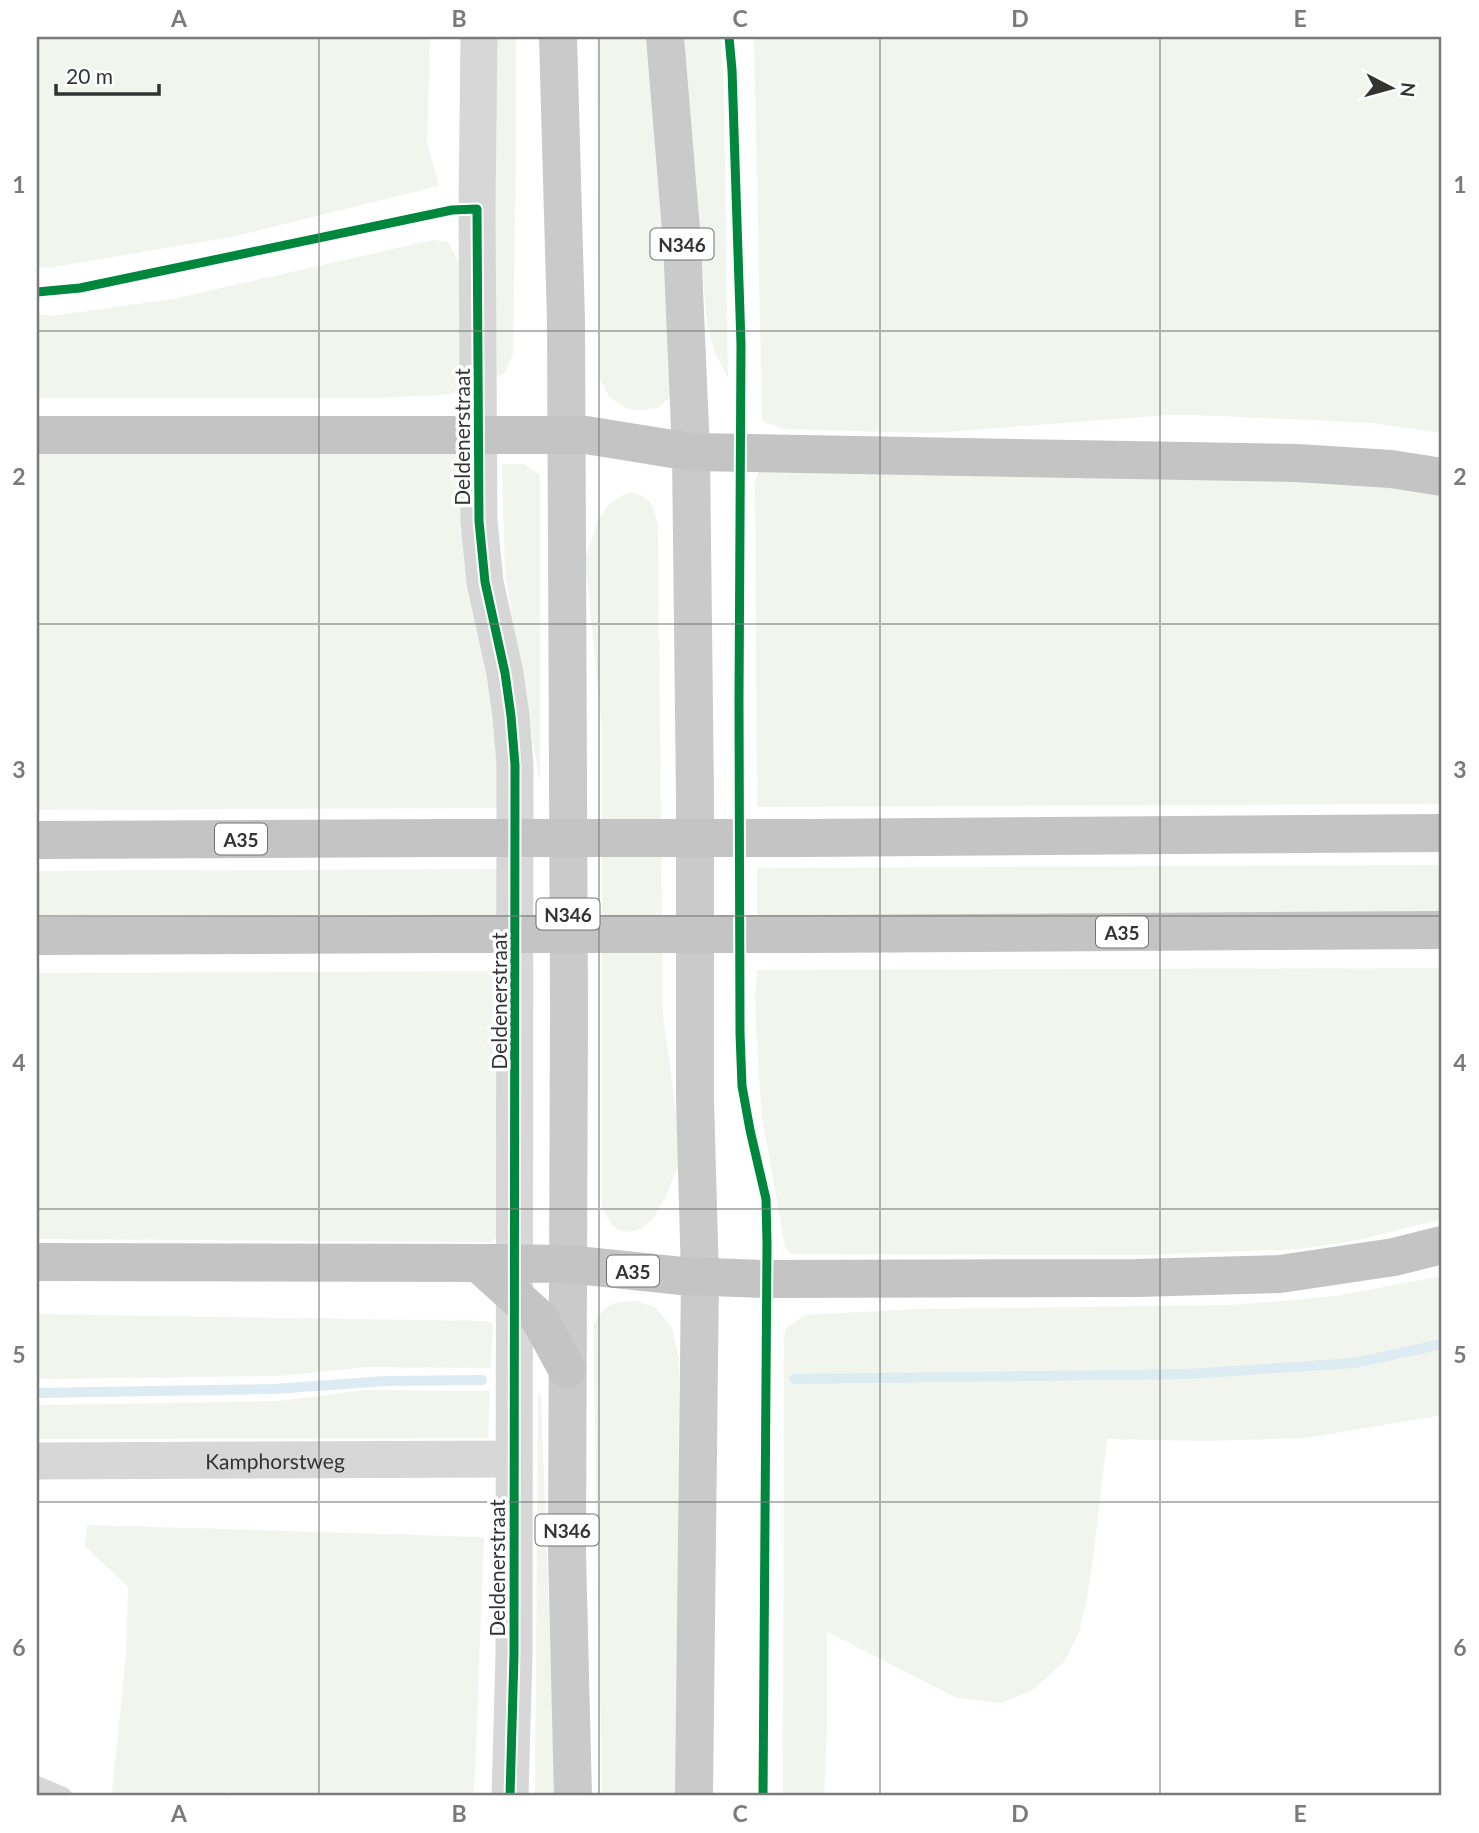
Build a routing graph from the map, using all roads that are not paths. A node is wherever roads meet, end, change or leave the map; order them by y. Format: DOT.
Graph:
graph roads {
  1 [pos="478,37"];
  2 [pos="558,37"];
  3 [pos="665,37"];
  4 [pos="479,434"];
  5 [pos="37,435"];
  6 [pos="566,435"];
  7 [pos="691,453"];
  8 [pos="1442,477"];
  9 [pos="1442,833"];
  10 [pos="37,840"];
  11 [pos="1442,930"];
  12 [pos="37,936"];
  13 [pos="1442,1245"];
  14 [pos="37,1262"];
  15 [pos="567,1264"];
  16 [pos="700,1277"];
  17 [pos="515,1279"];
  18 [pos="567,1369"];
  19 [pos="513,1459"];
  20 [pos="37,1461"];
  21 [pos="37,1785"];
  22 [pos="63,1796"];
  23 [pos="510,1796"];
  24 [pos="573,1796"];
  25 [pos="694,1796"];
  1 -- 4 [label="street, Deldenerstraat"];
  2 -- 6 [label="main road, N346"];
  3 -- 7 [label="main road, N346"];
  4 -- 5 [label="highway"];
  4 -- 6 [label="highway"];
  4 -- 17 [label="street, Deldenerstraat"];
  6 -- 7 [label="highway"];
  6 -- 15 [label="main road, N346"];
  7 -- 8 [label="highway"];
  7 -- 16 [label="main road, N346"];
  9 -- 10 [label="highway, A35, bridge"];
  11 -- 12 [label="highway, A35, bridge"];
  13 -- 16 [label="highway, A35"];
  14 -- 17 [label="highway, A35"];
  15 -- 16 [label="highway, A35"];
  15 -- 17 [label="highway, A35"];
  15 -- 18 [label="main road, N346"];
  16 -- 25 [label="main road, N346"];
  17 -- 18 [label="highway"];
  17 -- 19 [label="street, Deldenerstraat"];
  18 -- 24 [label="main road, N346"];
  19 -- 20 [label="street, Kamphorstweg"];
  19 -- 23 [label="street, Deldenerstraat"];
  21 -- 22 [label="lane"];
}
